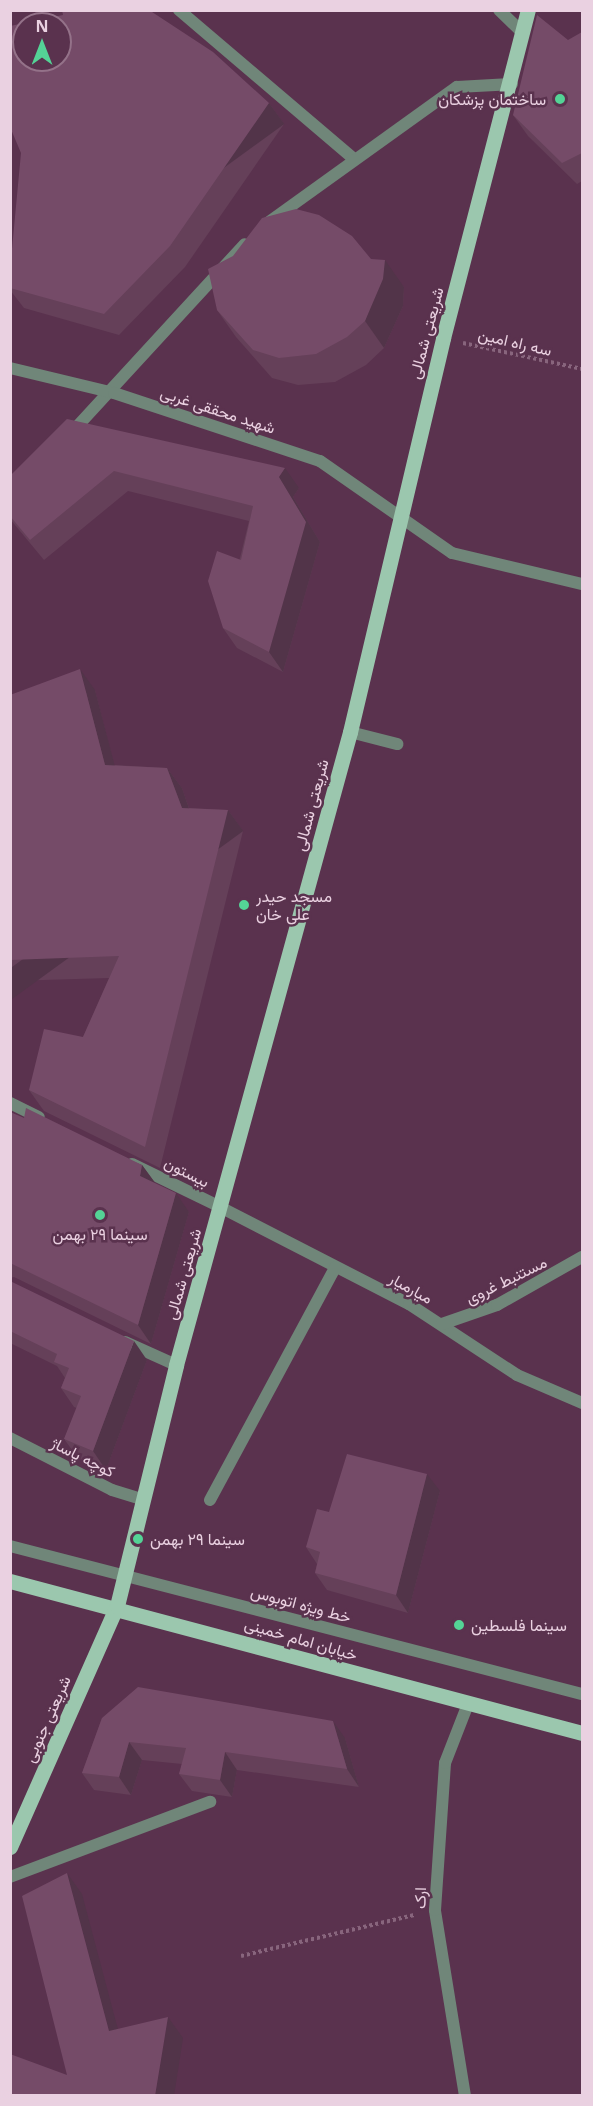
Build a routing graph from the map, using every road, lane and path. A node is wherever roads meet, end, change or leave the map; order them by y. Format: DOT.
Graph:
graph roads {
  1 [pos="179,10"];
  2 [pos="499,10"];
  3 [pos="528,10"];
  4 [pos="523,33"];
  5 [pos="512,84"];
  6 [pos="354,159"];
  7 [pos="443,338"];
  8 [pos="10,368"];
  9 [pos="582,369"];
  10 [pos="114,393"];
  11 [pos="62,442"];
  12 [pos="398,518"];
  13 [pos="582,584"];
  14 [pos="350,732"];
  15 [pos="397,744"];
  16 [pos="10,1103"];
  17 [pos="53,1124"];
  18 [pos="116,1156"];
  19 [pos="220,1207"];
  20 [pos="582,1257"];
  21 [pos="335,1268"];
  22 [pos="442,1324"];
  23 [pos="107,1334"];
  24 [pos="176,1365"];
  25 [pos="582,1403"];
  26 [pos="10,1438"];
  27 [pos="144,1500"];
  28 [pos="210,1500"];
  29 [pos="10,1546"];
  30 [pos="126,1576"];
  31 [pos="10,1581"];
  32 [pos="117,1606"];
  33 [pos="582,1694"];
  34 [pos="468,1704"];
  35 [pos="582,1733"];
  36 [pos="210,1802"];
  37 [pos="10,1847"];
  38 [pos="10,1877"];
  39 [pos="435,1910"];
  40 [pos="241,1956"];
  41 [pos="465,2096"];
  1 -- 6 [label="street"];
  2 -- 4 [label="street"];
  3 -- 4 [label="main road, شریعتی شمالی"];
  4 -- 5 [label="main road, شریعتی شمالی"];
  5 -- 6 [label="street"];
  5 -- 7 [label="main road, شریعتی شمالی"];
  6 -- 10 [label="street"];
  7 -- 9 [label="path, سه راه امین"];
  7 -- 12 [label="main road, شریعتی شمالی"];
  8 -- 10 [label="street, شهید محققی غربی"];
  10 -- 11 [label="street"];
  10 -- 12 [label="street, شهید محققی غربی"];
  12 -- 13 [label="street, شهید محققی غربی"];
  12 -- 14 [label="main road, شریعتی شمالی"];
  14 -- 15 [label="street"];
  14 -- 19 [label="main road, شریعتی شمالی"];
  16 -- 17 [label="street"];
  18 -- 19 [label="street, بیستون"];
  19 -- 21 [label="street, میارمیار"];
  19 -- 24 [label="main road, شریعتی شمالی"];
  20 -- 22 [label="street, مستنبط غروی"];
  21 -- 22 [label="street, میارمیار"];
  21 -- 28 [label="street"];
  22 -- 25 [label="street, میارمیار"];
  23 -- 24 [label="street"];
  24 -- 27 [label="main road, شریعتی شمالی"];
  26 -- 27 [label="street, کوچه پاساژ"];
  27 -- 30 [label="main road, شریعتی شمالی"];
  29 -- 30 [label="street, خط ویژه اتوبوس"];
  30 -- 32 [label="main road, شریعتی شمالی"];
  30 -- 33 [label="street, خط ویژه اتوبوس"];
  31 -- 32 [label="main road, خیابان امام خمینی"];
  32 -- 34 [label="main road, خیابان امام خمینی"];
  32 -- 37 [label="main road, شریعتی جنوبی"];
  34 -- 35 [label="main road, خیابان امام خمینی"];
  34 -- 39 [label="street, ارک"];
  36 -- 38 [label="street"];
  39 -- 40 [label="path"];
  39 -- 41 [label="street, ارک"];
}
